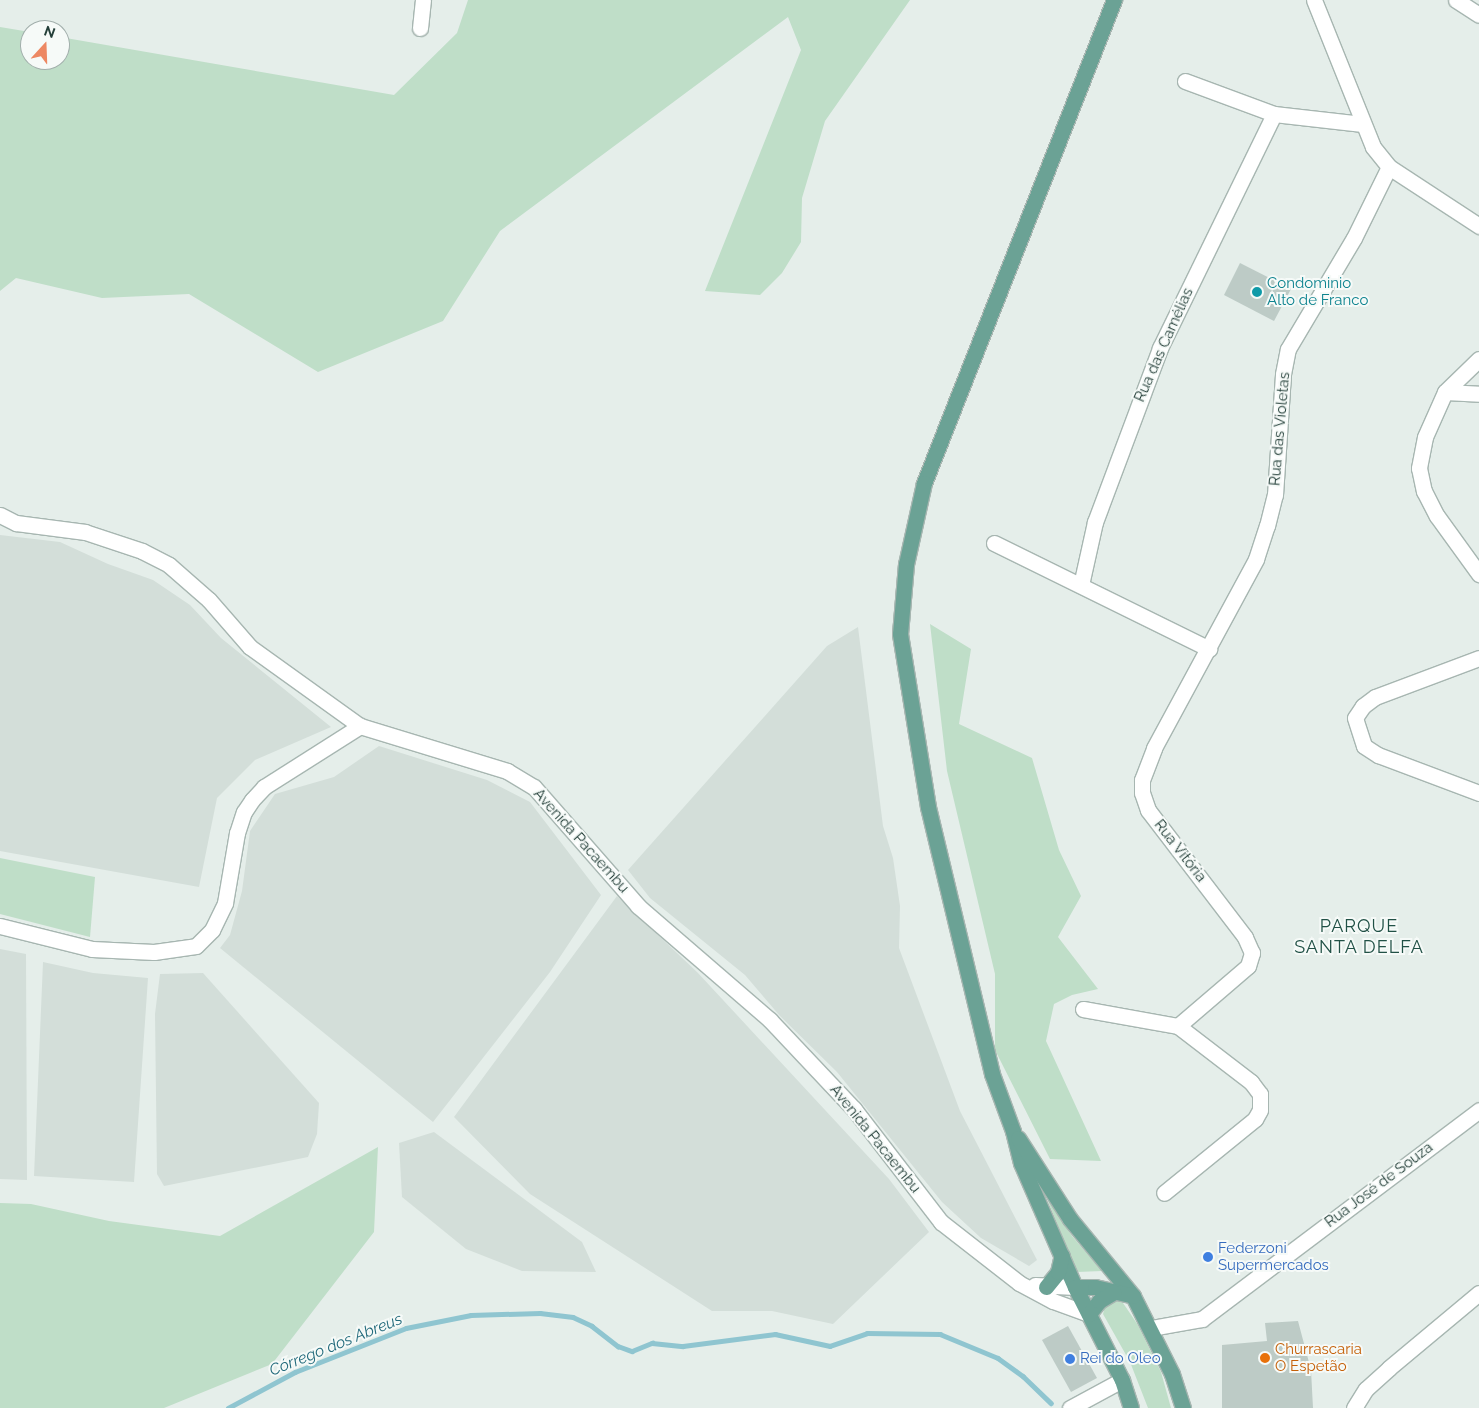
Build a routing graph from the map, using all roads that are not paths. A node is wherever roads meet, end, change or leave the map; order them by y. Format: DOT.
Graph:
graph roads {
  1 [pos="423,0"];
  2 [pos="1114,0"];
  3 [pos="1314,0"];
  4 [pos="1456,0"];
  5 [pos="1479,15"];
  6 [pos="420,28"];
  7 [pos="1185,81"];
  8 [pos="1274,114"];
  9 [pos="1362,124"];
  10 [pos="1389,167"];
  11 [pos="1479,226"];
  12 [pos="1479,359"];
  13 [pos="1445,392"];
  14 [pos="1479,394"];
  15 [pos="0,516"];
  16 [pos="994,543"];
  17 [pos="1479,574"];
  18 [pos="1081,586"];
  19 [pos="1209,649"];
  20 [pos="1479,658"];
  21 [pos="360,726"];
  22 [pos="1479,793"];
  23 [pos="0,926"];
  24 [pos="1083,1009"];
  25 [pos="1178,1026"];
  26 [pos="1479,1110"];
  27 [pos="1013,1131"];
  28 [pos="1164,1193"];
  29 [pos="1062,1255"];
  30 [pos="1019,1283"];
  31 [pos="1046,1287"];
  32 [pos="1075,1287"];
  33 [pos="1114,1292"];
  34 [pos="1479,1293"];
  35 [pos="1133,1296"];
  36 [pos="1089,1314"];
  37 [pos="1151,1328"];
  38 [pos="1122,1380"];
  39 [pos="1070,1408"];
  40 [pos="1131,1408"];
  41 [pos="1183,1408"];
  42 [pos="1354,1408"];
  1 -- 6 [label="street"];
  2 -- 27 [label="main road"];
  3 -- 9 [label="street"];
  4 -- 5 [label="street"];
  7 -- 8 [label="street"];
  8 -- 9 [label="street"];
  8 -- 18 [label="street, Rua das Camélias"];
  9 -- 10 [label="street"];
  10 -- 11 [label="street"];
  10 -- 19 [label="street, Rua das Violetas"];
  12 -- 13 [label="street"];
  13 -- 14 [label="street"];
  13 -- 17 [label="street"];
  15 -- 21 [label="street, Avenida Pacaembu"];
  16 -- 18 [label="street"];
  18 -- 19 [label="street"];
  19 -- 25 [label="street, Rua Vitória"];
  20 -- 22 [label="street"];
  21 -- 23 [label="street"];
  21 -- 30 [label="street, Avenida Pacaembu"];
  24 -- 25 [label="street"];
  25 -- 28 [label="street"];
  26 -- 37 [label="street, Rua José de Souza"];
  27 -- 29 [label="main road"];
  27 -- 35 [label="main road"];
  29 -- 31 [label="main road"];
  29 -- 32 [label="main road"];
  30 -- 31 [label="street"];
  30 -- 36 [label="street, Avenida Pacaembu"];
  31 -- 32 [label="street"];
  32 -- 33 [label="main road"];
  32 -- 36 [label="main road"];
  33 -- 35 [label="main road"];
  33 -- 36 [label="main road"];
  34 -- 42 [label="street"];
  35 -- 37 [label="main road"];
  36 -- 38 [label="main road"];
  37 -- 41 [label="main road"];
  38 -- 39 [label="street"];
  38 -- 40 [label="main road"];
}
